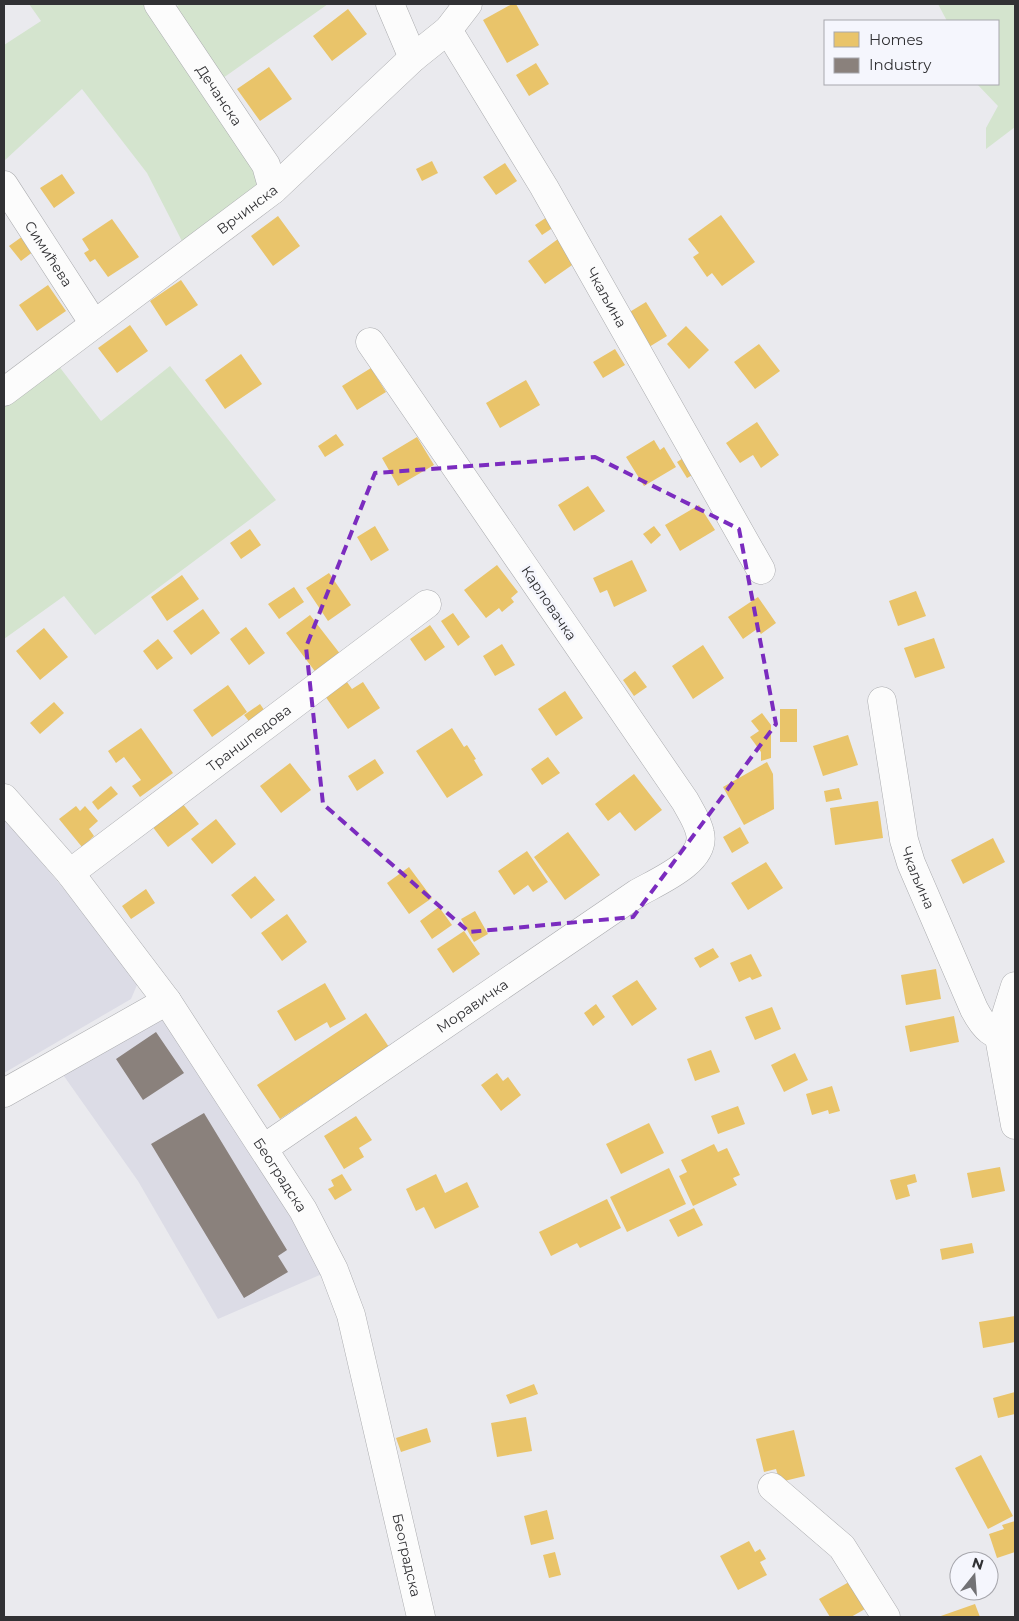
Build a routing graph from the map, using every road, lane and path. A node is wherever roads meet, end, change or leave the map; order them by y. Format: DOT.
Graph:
graph roads {
  1 [pos="158,4"];
  2 [pos="390,4"];
  3 [pos="468,4"];
  4 [pos="448,30"];
  5 [pos="413,58"];
  6 [pos="4,185"];
  7 [pos="273,190"];
  8 [pos="94,324"];
  9 [pos="370,342"];
  10 [pos="4,392"];
  11 [pos="761,570"];
  12 [pos="427,604"];
  13 [pos="882,701"];
  14 [pos="4,798"];
  15 [pos="684,866"];
  16 [pos="70,873"];
  17 [pos="1015,986"];
  18 [pos="167,1001"];
  19 [pos="1007,1039"];
  20 [pos="4,1093"];
  21 [pos="1015,1125"];
  22 [pos="264,1148"];
  23 [pos="772,1487"];
  24 [pos="421,1617"];
  25 [pos="886,1617"];
  1 -- 7 [label="street, Дечанска"];
  2 -- 5 [label="street"];
  3 -- 4 [label="street, Врчинска"];
  4 -- 5 [label="street, Врчинска"];
  4 -- 11 [label="street, Чкаљина"];
  5 -- 7 [label="street, Врчинска"];
  6 -- 8 [label="street, Симићева"];
  7 -- 8 [label="street, Врчинска"];
  8 -- 10 [label="street, Врчинска"];
  9 -- 15 [label="street, Карловачка"];
  12 -- 16 [label="street, Траншпедова"];
  13 -- 19 [label="street, Чкаљина"];
  14 -- 16 [label="street, Београдска"];
  15 -- 22 [label="street, Моравичка"];
  16 -- 18 [label="street, Београдска"];
  17 -- 19 [label="street"];
  18 -- 20 [label="street"];
  18 -- 22 [label="street, Београдска"];
  19 -- 21 [label="street"];
  22 -- 24 [label="street, Београдска"];
  23 -- 25 [label="street"];
}
